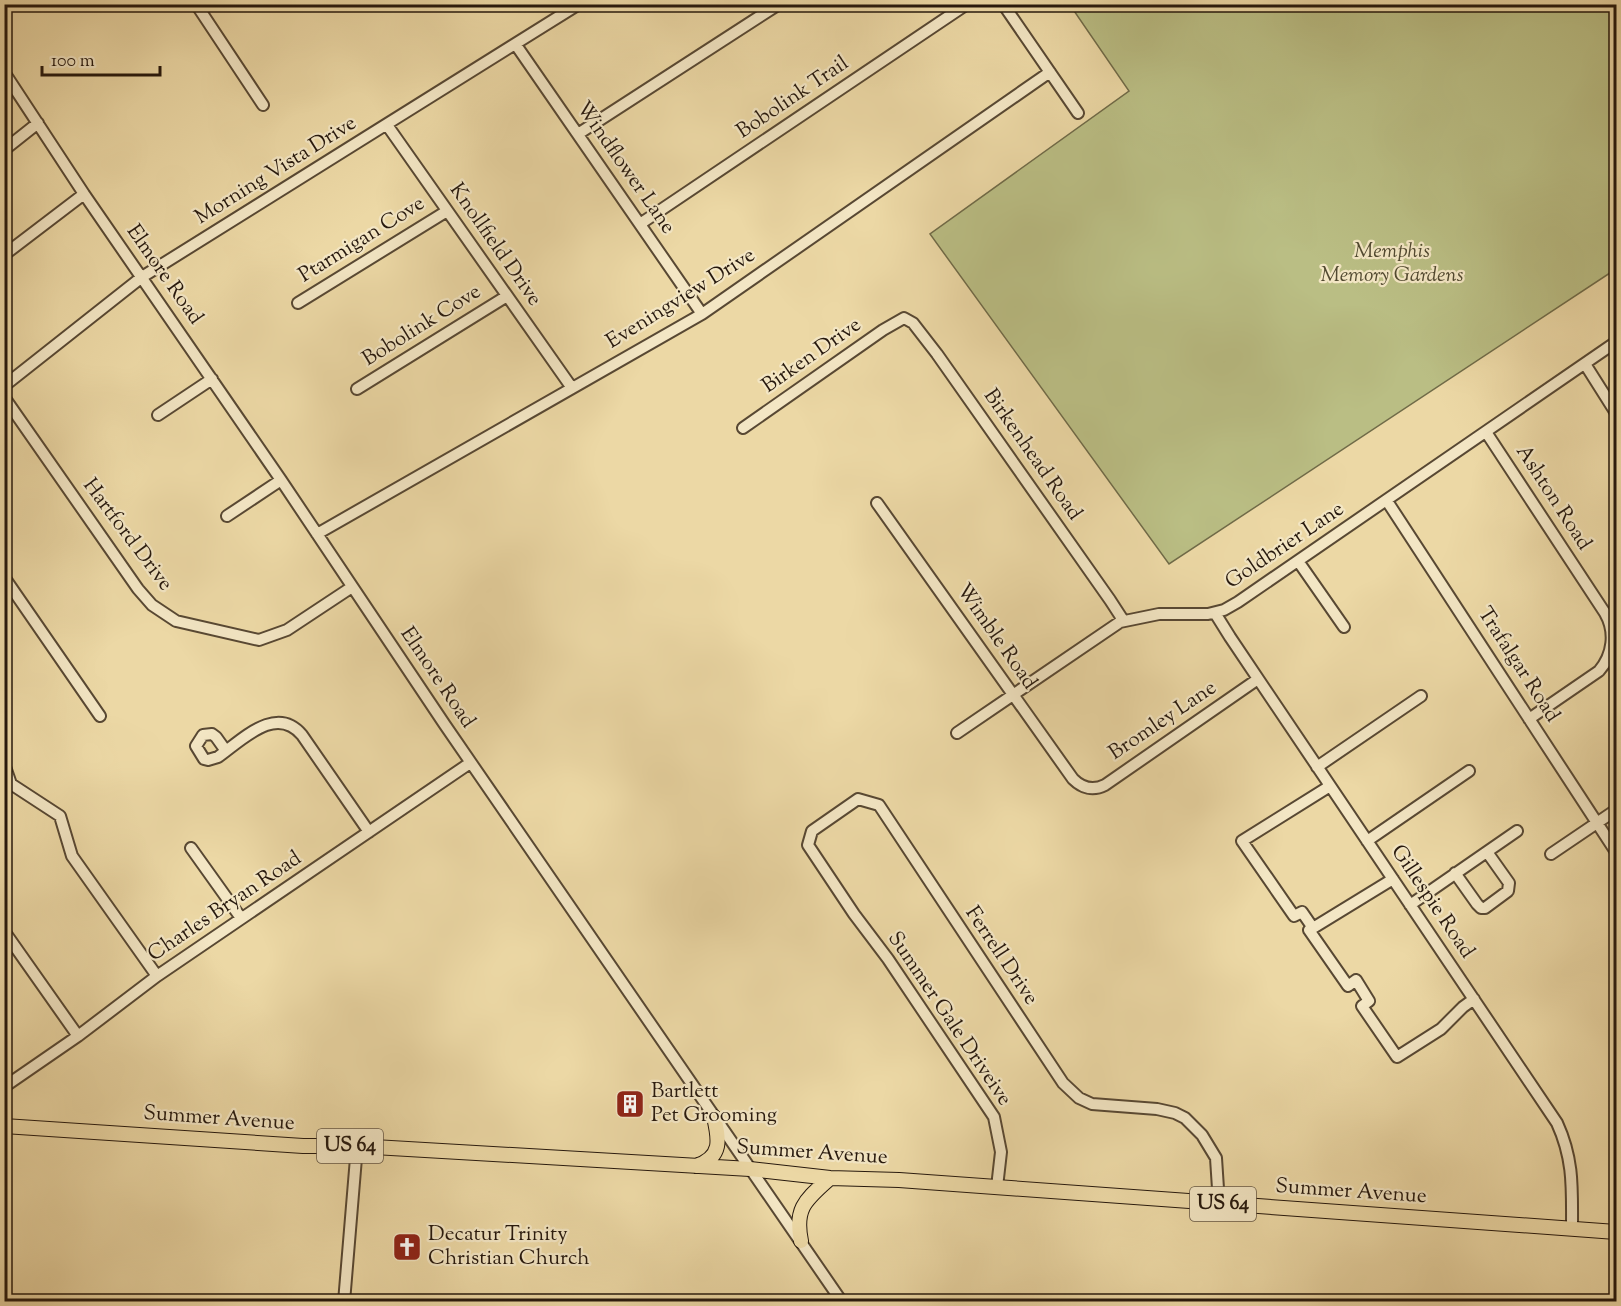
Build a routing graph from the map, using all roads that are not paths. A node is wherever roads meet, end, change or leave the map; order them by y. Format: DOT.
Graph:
graph roads {
  1 [pos="196,4"];
  2 [pos="579,4"];
  3 [pos="778,4"];
  4 [pos="967,4"];
  5 [pos="1003,4"];
  6 [pos="516,45"];
  7 [pos="4,72"];
  8 [pos="1050,72"];
  9 [pos="263,105"];
  10 [pos="1078,113"];
  11 [pos="38,123"];
  12 [pos="387,124"];
  13 [pos="578,134"];
  14 [pos="4,150"];
  15 [pos="84,194"];
  16 [pos="447,211"];
  17 [pos="640,224"];
  18 [pos="4,255"];
  19 [pos="142,277"];
  20 [pos="507,296"];
  21 [pos="297,303"];
  22 [pos="702,314"];
  23 [pos="904,318"];
  24 [pos="1617,342"];
  25 [pos="1585,364"];
  26 [pos="212,379"];
  27 [pos="4,386"];
  28 [pos="572,388"];
  29 [pos="357,390"];
  30 [pos="4,397"];
  31 [pos="1617,412"];
  32 [pos="158,415"];
  33 [pos="743,428"];
  34 [pos="1486,432"];
  35 [pos="281,480"];
  36 [pos="1387,501"];
  37 [pos="877,503"];
  38 [pos="227,516"];
  39 [pos="317,534"];
  40 [pos="1298,561"];
  41 [pos="4,577"];
  42 [pos="352,587"];
  43 [pos="1215,613"];
  44 [pos="1123,620"];
  45 [pos="1344,627"];
  46 [pos="1258,679"];
  47 [pos="1012,694"];
  48 [pos="1421,696"];
  49 [pos="100,716"];
  50 [pos="1530,719"];
  51 [pos="957,733"];
  52 [pos="226,751"];
  53 [pos="470,763"];
  54 [pos="4,764"];
  55 [pos="1317,767"];
  56 [pos="1469,771"];
  57 [pos="1330,786"];
  58 [pos="1086,794"];
  59 [pos="1617,810"];
  60 [pos="1598,823"];
  61 [pos="1517,831"];
  62 [pos="369,832"];
  63 [pos="1367,841"];
  64 [pos="191,848"];
  65 [pos="1487,852"];
  66 [pos="1617,852"];
  67 [pos="1551,855"];
  68 [pos="1455,873"];
  69 [pos="1393,879"];
  70 [pos="1410,905"];
  71 [pos="854,914"];
  72 [pos="241,918"];
  73 [pos="1313,928"];
  74 [pos="4,931"];
  75 [pos="157,976"];
  76 [pos="1474,999"];
  77 [pos="78,1036"];
  78 [pos="4,1087"];
  79 [pos="714,1117"];
  80 [pos="4,1126"];
  81 [pos="357,1146"];
  82 [pos="696,1166"];
  83 [pos="750,1169"];
  84 [pos="830,1178"];
  85 [pos="997,1187"];
  86 [pos="1219,1204"];
  87 [pos="1572,1229"];
  88 [pos="1617,1232"];
  89 [pos="801,1241"];
  90 [pos="344,1302"];
  91 [pos="842,1302"];
  1 -- 9 [label="street"];
  2 -- 6 [label="street, Morning Vista Drive"];
  3 -- 13 [label="street"];
  4 -- 17 [label="street, Bobolink Trail"];
  5 -- 8 [label="street"];
  6 -- 12 [label="street, Morning Vista Drive"];
  6 -- 13 [label="street, Windflower Lane"];
  7 -- 11 [label="street, Elmore Road"];
  8 -- 10 [label="street"];
  8 -- 22 [label="street, Eveningview Drive"];
  11 -- 14 [label="street"];
  11 -- 15 [label="street, Elmore Road"];
  12 -- 16 [label="street, Knollfield Drive"];
  12 -- 19 [label="street, Morning Vista Drive"];
  13 -- 17 [label="street, Windflower Lane"];
  15 -- 18 [label="street"];
  15 -- 19 [label="street, Elmore Road"];
  16 -- 20 [label="street, Knollfield Drive"];
  16 -- 21 [label="street, Ptarmigan Cove"];
  17 -- 22 [label="street, Windflower Lane"];
  19 -- 26 [label="street, Elmore Road"];
  19 -- 27 [label="street, Morning Vista Drive"];
  20 -- 28 [label="street, Knollfield Drive"];
  20 -- 29 [label="street, Bobolink Cove"];
  22 -- 28 [label="street, Eveningview Drive"];
  23 -- 33 [label="street, Birken Drive"];
  23 -- 44 [label="street, Birkenhead Road"];
  24 -- 25 [label="street, Goldbrier Lane"];
  25 -- 31 [label="street"];
  25 -- 34 [label="street, Goldbrier Lane"];
  26 -- 32 [label="street"];
  26 -- 35 [label="street, Elmore Road"];
  28 -- 39 [label="street, Eveningview Drive"];
  30 -- 42 [label="street, Hartford Drive"];
  34 -- 36 [label="street, Goldbrier Lane"];
  34 -- 50 [label="street, Ashton Road"];
  35 -- 38 [label="street"];
  35 -- 39 [label="street, Elmore Road"];
  36 -- 40 [label="street, Goldbrier Lane"];
  36 -- 50 [label="street, Trafalgar Road"];
  37 -- 47 [label="street, Wimble Road"];
  39 -- 42 [label="street, Elmore Road"];
  40 -- 43 [label="street, Goldbrier Lane"];
  40 -- 45 [label="street"];
  41 -- 49 [label="street"];
  42 -- 53 [label="street, Elmore Road"];
  43 -- 44 [label="street, Goldbrier Lane"];
  43 -- 46 [label="street, Gillespie Road"];
  44 -- 47 [label="street, Goldbrier Lane"];
  46 -- 55 [label="street, Gillespie Road"];
  46 -- 58 [label="street, Bromley Lane"];
  47 -- 51 [label="street, Goldbrier Lane"];
  47 -- 58 [label="street, Wimble Road"];
  48 -- 55 [label="street"];
  50 -- 60 [label="street, Trafalgar Road"];
  52 -- 62 [label="street"];
  53 -- 62 [label="street, Charles Bryan Road"];
  53 -- 79 [label="street, Elmore Road"];
  54 -- 75 [label="street"];
  55 -- 57 [label="street, Gillespie Road"];
  56 -- 63 [label="street"];
  57 -- 63 [label="street, Gillespie Road"];
  57 -- 73 [label="street"];
  59 -- 60 [label="street"];
  60 -- 66 [label="street, Trafalgar Road"];
  60 -- 67 [label="street"];
  61 -- 65 [label="street"];
  62 -- 72 [label="street, Charles Bryan Road"];
  63 -- 69 [label="street, Gillespie Road"];
  64 -- 72 [label="street"];
  65 -- 68 [label="street"];
  65 -- 68 [label="street"];
  68 -- 70 [label="street"];
  69 -- 70 [label="street, Gillespie Road"];
  69 -- 73 [label="street"];
  70 -- 76 [label="street, Gillespie Road"];
  71 -- 85 [label="street, Summer Gale Driveive"];
  71 -- 86 [label="street, Ferrell Drive"];
  72 -- 75 [label="street, Charles Bryan Road"];
  73 -- 76 [label="street"];
  74 -- 77 [label="street"];
  75 -- 77 [label="street, Charles Bryan Road"];
  76 -- 87 [label="street, Gillespie Road"];
  77 -- 78 [label="street, Charles Bryan Road"];
  79 -- 82 [label="main road"];
  79 -- 83 [label="street, Elmore Road"];
  80 -- 81 [label="main road, Summer Avenue / US 64"];
  81 -- 82 [label="main road, Summer Avenue / US 64"];
  81 -- 90 [label="street"];
  82 -- 83 [label="main road, Summer Avenue / US 64"];
  83 -- 84 [label="main road, Summer Avenue / US 64"];
  83 -- 89 [label="street, Elmore Road"];
  84 -- 85 [label="main road, Summer Avenue / US 64"];
  84 -- 89 [label="main road"];
  85 -- 86 [label="main road, Summer Avenue / US 64"];
  86 -- 87 [label="main road, Summer Avenue / US 64"];
  87 -- 88 [label="main road, Summer Avenue / US 64"];
  89 -- 91 [label="street, Elmore Road"];
}
